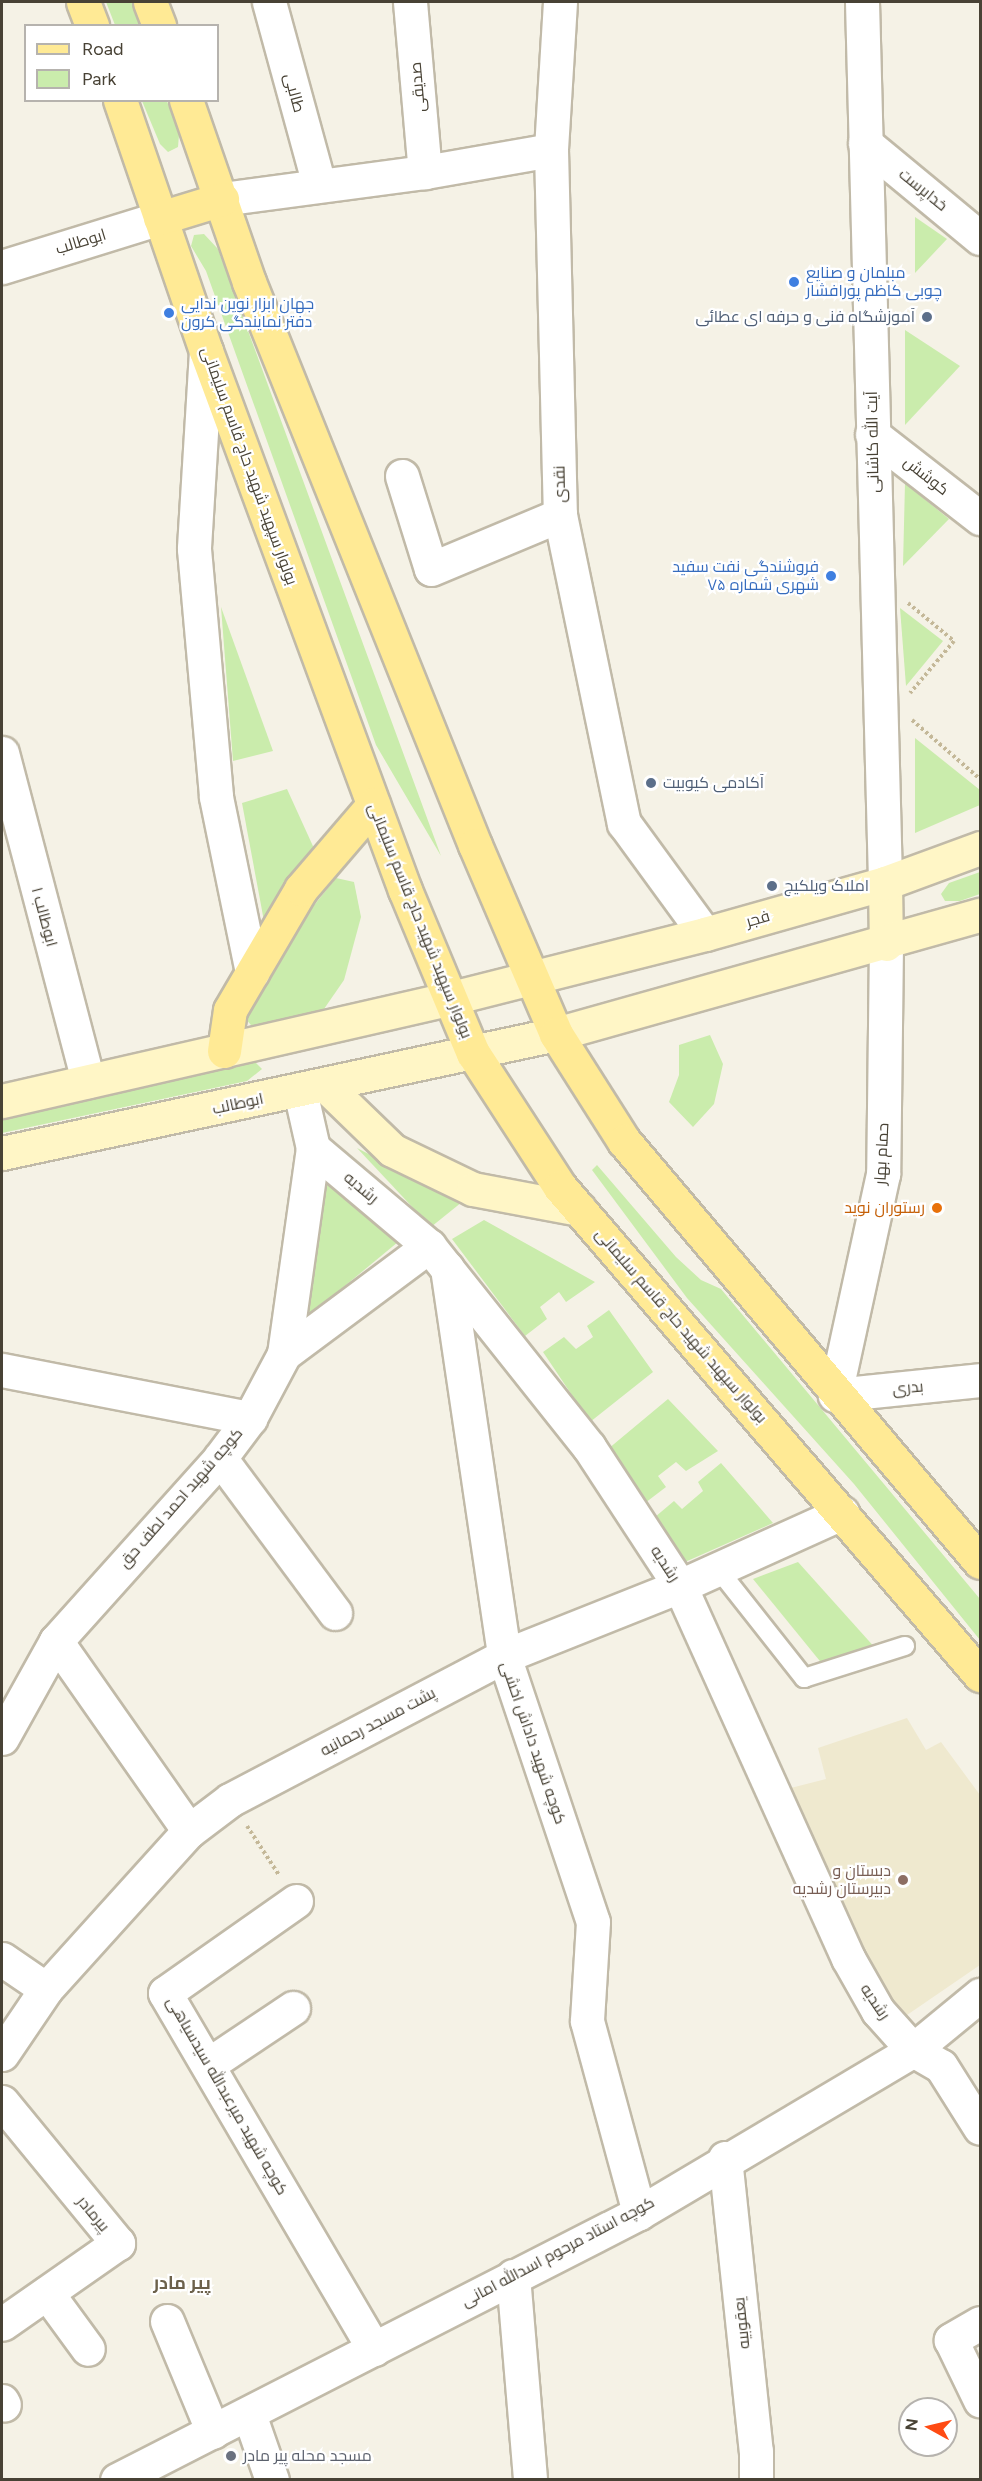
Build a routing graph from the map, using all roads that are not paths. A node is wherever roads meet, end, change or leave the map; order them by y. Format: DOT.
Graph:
graph roads {
  1 [pos="83,2"];
  2 [pos="150,2"];
  3 [pos="269,2"];
  4 [pos="410,2"];
  5 [pos="560,2"];
  6 [pos="862,2"];
  7 [pos="91,24"];
  8 [pos="158,24"];
  9 [pos="121,102"];
  10 [pos="187,102"];
  11 [pos="865,143"];
  12 [pos="551,150"];
  13 [pos="425,172"];
  14 [pos="319,185"];
  15 [pos="222,199"];
  16 [pos="160,218"];
  17 [pos="981,238"];
  18 [pos="2,267"];
  19 [pos="206,351"];
  20 [pos="872,434"];
  21 [pos="402,476"];
  22 [pos="560,515"];
  23 [pos="981,518"];
  24 [pos="2,753"];
  25 [pos="373,805"];
  26 [pos="9,821"];
  27 [pos="981,848"];
  28 [pos="885,883"];
  29 [pos="981,915"];
  30 [pos="705,934"];
  31 [pos="886,944"];
  32 [pos="252,972"];
  33 [pos="533,978"];
  34 [pos="448,999"];
  35 [pos="556,1034"];
  36 [pos="224,1051"];
  37 [pos="473,1053"];
  38 [pos="88,1081"];
  39 [pos="313,1088"];
  40 [pos="2,1101"];
  41 [pos="313,1148"];
  42 [pos="2,1153"];
  43 [pos="579,1209"];
  44 [pos="438,1256"];
  45 [pos="284,1354"];
  46 [pos="2,1370"];
  47 [pos="981,1380"];
  48 [pos="835,1395"];
  49 [pos="250,1418"];
  50 [pos="220,1458"];
  51 [pos="843,1513"];
  52 [pos="981,1562"];
  53 [pos="718,1569"];
  54 [pos="680,1586"];
  55 [pos="335,1613"];
  56 [pos="56,1641"];
  57 [pos="905,1646"];
  58 [pos="504,1656"];
  59 [pos="981,1675"];
  60 [pos="2,1738"];
  61 [pos="189,1831"];
  62 [pos="296,1901"];
  63 [pos="2,1959"];
  64 [pos="46,1989"];
  65 [pos="981,1995"];
  66 [pos="293,2008"];
  67 [pos="913,2050"];
  68 [pos="2,2054"];
  69 [pos="209,2064"];
  70 [pos="2,2102"];
  71 [pos="981,2127"];
  72 [pos="725,2163"];
  73 [pos="639,2212"];
  74 [pos="513,2276"];
  75 [pos="47,2293"];
  76 [pos="167,2321"];
  77 [pos="981,2323"];
  78 [pos="2,2325"];
  79 [pos="88,2349"];
  80 [pos="374,2349"];
  81 [pos="981,2400"];
  82 [pos="249,2414"];
  83 [pos="213,2432"];
  84 [pos="130,2477"];
  85 [pos="272,2480"];
  86 [pos="530,2480"];
  87 [pos="756,2480"];
  1 -- 7 [label="main road"];
  2 -- 8 [label="main road"];
  3 -- 14 [label="street, طالبی"];
  4 -- 13 [label="street, صدیقی"];
  5 -- 12 [label="street, نقدی"];
  6 -- 11 [label="street, آیت الله کاشانی"];
  9 -- 16 [label="main road, بولوار سپهبد شهید حاج قاسم سلیمانی"];
  10 -- 15 [label="main road"];
  11 -- 17 [label="street, خداپرست"];
  11 -- 20 [label="street, آیت الله کاشانی"];
  12 -- 13 [label="street"];
  12 -- 22 [label="street, نقدی"];
  13 -- 14 [label="street"];
  14 -- 15 [label="street"];
  15 -- 16 [label="main road"];
  15 -- 33 [label="main road"];
  16 -- 18 [label="street, ابوطالب"];
  16 -- 19 [label="main road, بولوار سپهبد شهید حاج قاسم سلیمانی"];
  19 -- 25 [label="main road, بولوار سپهبد شهید حاج قاسم سلیمانی"];
  19 -- 32 [label="street"];
  20 -- 23 [label="street, کوشش"];
  20 -- 28 [label="street, آیت الله کاشانی"];
  21 -- 22 [label="street"];
  22 -- 30 [label="street, نقدی"];
  24 -- 26 [label="street, ابوطالب ۱"];
  25 -- 32 [label="main road"];
  25 -- 34 [label="main road, بولوار سپهبد شهید حاج قاسم سلیمانی"];
  26 -- 38 [label="street, ابوطالب ۱"];
  27 -- 28 [label="main road, فجر"];
  28 -- 30 [label="main road, فجر"];
  28 -- 31 [label="main road"];
  29 -- 31 [label="main road"];
  30 -- 33 [label="main road, فجر"];
  31 -- 35 [label="main road"];
  31 -- 48 [label="street, حمام بهار"];
  32 -- 36 [label="main road"];
  33 -- 34 [label="main road, فجر"];
  33 -- 35 [label="main road"];
  34 -- 36 [label="main road"];
  34 -- 37 [label="main road, بولوار سپهبد شهید حاج قاسم سلیمانی"];
  35 -- 37 [label="main road, ابوطالب"];
  35 -- 48 [label="main road"];
  36 -- 38 [label="main road"];
  37 -- 39 [label="main road, ابوطالب"];
  37 -- 43 [label="main road, بولوار سپهبد شهید حاج قاسم سلیمانی"];
  38 -- 40 [label="main road"];
  39 -- 41 [label="street, کوچه شهید احمد لطف حق"];
  39 -- 42 [label="main road, ابوطالب"];
  39 -- 43 [label="main road"];
  41 -- 44 [label="street, رشدیه"];
  41 -- 45 [label="street, کوچه شهید احمد لطف حق"];
  43 -- 51 [label="main road, بولوار سپهبد شهید حاج قاسم سلیمانی"];
  44 -- 45 [label="street"];
  44 -- 54 [label="street, رشدیه"];
  44 -- 58 [label="street, کوچه شهید داداش اخشی"];
  45 -- 49 [label="street, کوچه شهید احمد لطف حق"];
  46 -- 49 [label="street"];
  47 -- 48 [label="street, بدری"];
  48 -- 52 [label="main road"];
  49 -- 50 [label="street, کوچه شهید احمد لطف حق"];
  50 -- 55 [label="street"];
  50 -- 56 [label="street, کوچه شهید احمد لطف حق"];
  51 -- 53 [label="street, پشت مسجد رحمانیه"];
  51 -- 59 [label="main road, بولوار سپهبد شهید حاج قاسم سلیمانی"];
  53 -- 54 [label="street, پشت مسجد رحمانیه"];
  53 -- 57 [label="lane"];
  54 -- 58 [label="street, پشت مسجد رحمانیه"];
  54 -- 67 [label="street, رشدیه"];
  56 -- 60 [label="street, کوچه شهید احمد لطف حق"];
  56 -- 61 [label="street"];
  58 -- 61 [label="street, پشت مسجد رحمانیه"];
  58 -- 73 [label="street, کوچه شهید داداش اخشی"];
  61 -- 64 [label="street, پشت مسجد رحمانیه"];
  62 -- 69 [label="street, کوچه شهید میرعبدالله سیدسیاهی"];
  63 -- 64 [label="street"];
  64 -- 68 [label="street, پشت مسجد رحمانیه"];
  65 -- 67 [label="street, کوچه استاد مرحوم اسدالله امانی"];
  66 -- 69 [label="street"];
  67 -- 71 [label="street, رشدیه"];
  67 -- 72 [label="street, کوچه استاد مرحوم اسدالله امانی"];
  69 -- 80 [label="street, کوچه شهید میرعبدالله سیدسیاهی"];
  70 -- 75 [label="street, پیرمادر"];
  72 -- 73 [label="street, کوچه استاد مرحوم اسدالله امانی"];
  72 -- 87 [label="street, یعقوبیه"];
  73 -- 74 [label="street, کوچه استاد مرحوم اسدالله امانی"];
  74 -- 80 [label="street, کوچه استاد مرحوم اسدالله امانی"];
  74 -- 86 [label="street"];
  75 -- 78 [label="street, پیرمادر"];
  75 -- 79 [label="street"];
  76 -- 83 [label="street"];
  77 -- 81 [label="street"];
  80 -- 82 [label="street, کوچه استاد مرحوم اسدالله امانی"];
  82 -- 83 [label="street, کوچه استاد مرحوم اسدالله امانی"];
  82 -- 85 [label="street"];
  83 -- 84 [label="street, کوچه استاد مرحوم اسدالله امانی"];
}
